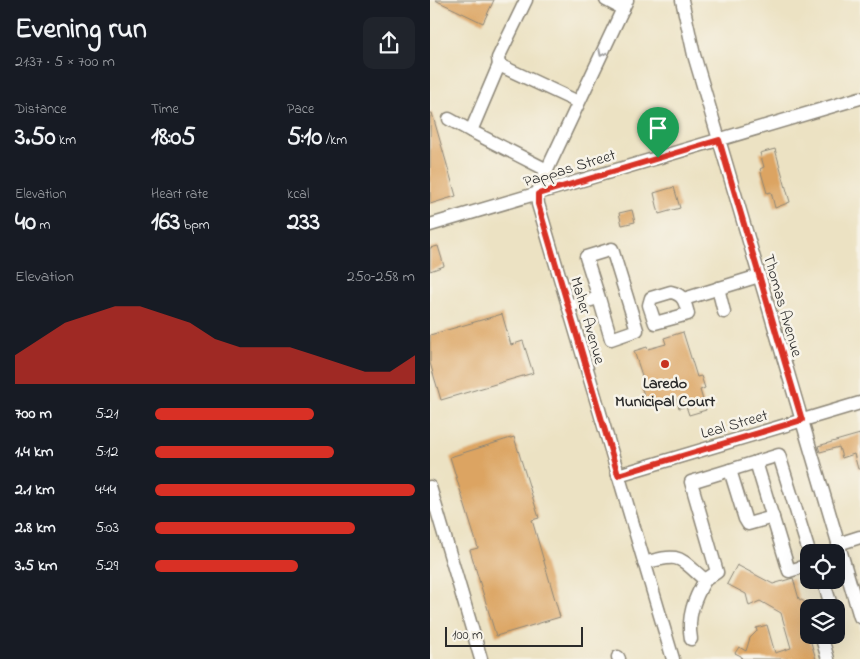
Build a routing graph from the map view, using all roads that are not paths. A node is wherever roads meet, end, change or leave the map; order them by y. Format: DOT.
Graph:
graph roads {
  1 [pos="526,0"];
  2 [pos="606,0"];
  3 [pos="682,0"];
  4 [pos="625,4"];
  5 [pos="499,65"];
  6 [pos="860,98"];
  7 [pos="578,102"];
  8 [pos="449,119"];
  9 [pos="471,131"];
  10 [pos="719,140"];
  11 [pos="547,170"];
  12 [pos="538,194"];
  13 [pos="430,225"];
  14 [pos="759,276"];
  15 [pos="718,288"];
  16 [pos="599,298"];
  17 [pos="684,299"];
  18 [pos="568,306"];
  19 [pos="724,312"];
  20 [pos="860,403"];
  21 [pos="802,420"];
  22 [pos="756,462"];
  23 [pos="730,470"];
  24 [pos="618,475"];
  25 [pos="430,487"];
  26 [pos="773,517"];
  27 [pos="860,537"];
  28 [pos="807,544"];
  29 [pos="837,544"];
  30 [pos="845,548"];
  31 [pos="644,563"];
  32 [pos="800,568"];
  33 [pos="845,571"];
  34 [pos="705,580"];
  35 [pos="860,617"];
  36 [pos="691,639"];
  37 [pos="824,644"];
  38 [pos="481,659"];
  39 [pos="673,659"];
  40 [pos="828,659"];
  1 -- 5 [label="street"];
  2 -- 4 [label="street"];
  3 -- 10 [label="street, Thomas Avenue"];
  4 -- 7 [label="street, one-way"];
  5 -- 7 [label="street"];
  5 -- 9 [label="street"];
  6 -- 10 [label="street, Pappas Street"];
  7 -- 11 [label="street"];
  8 -- 9 [label="street"];
  9 -- 11 [label="street"];
  10 -- 12 [label="street, Pappas Street"];
  10 -- 14 [label="street, Thomas Avenue"];
  11 -- 12 [label="street"];
  12 -- 13 [label="street, Pappas Street"];
  12 -- 18 [label="street, Maher Avenue"];
  14 -- 15 [label="street"];
  14 -- 21 [label="street, Thomas Avenue"];
  15 -- 17 [label="street"];
  15 -- 19 [label="street"];
  16 -- 16 [label="street"];
  16 -- 18 [label="street"];
  18 -- 24 [label="street, Maher Avenue"];
  20 -- 21 [label="street, Leal Street"];
  21 -- 24 [label="street, Leal Street"];
  21 -- 29 [label="street, Thomas Avenue"];
  22 -- 23 [label="street"];
  22 -- 26 [label="street"];
  22 -- 28 [label="street"];
  23 -- 26 [label="street"];
  23 -- 34 [label="street"];
  24 -- 31 [label="street, Maher Avenue"];
  25 -- 38 [label="street"];
  26 -- 32 [label="street"];
  27 -- 30 [label="street"];
  31 -- 34 [label="street"];
  31 -- 39 [label="street, Maher Avenue"];
  33 -- 35 [label="street, Thomas Avenue"];
  34 -- 36 [label="street"];
  37 -- 40 [label="street"];
}
